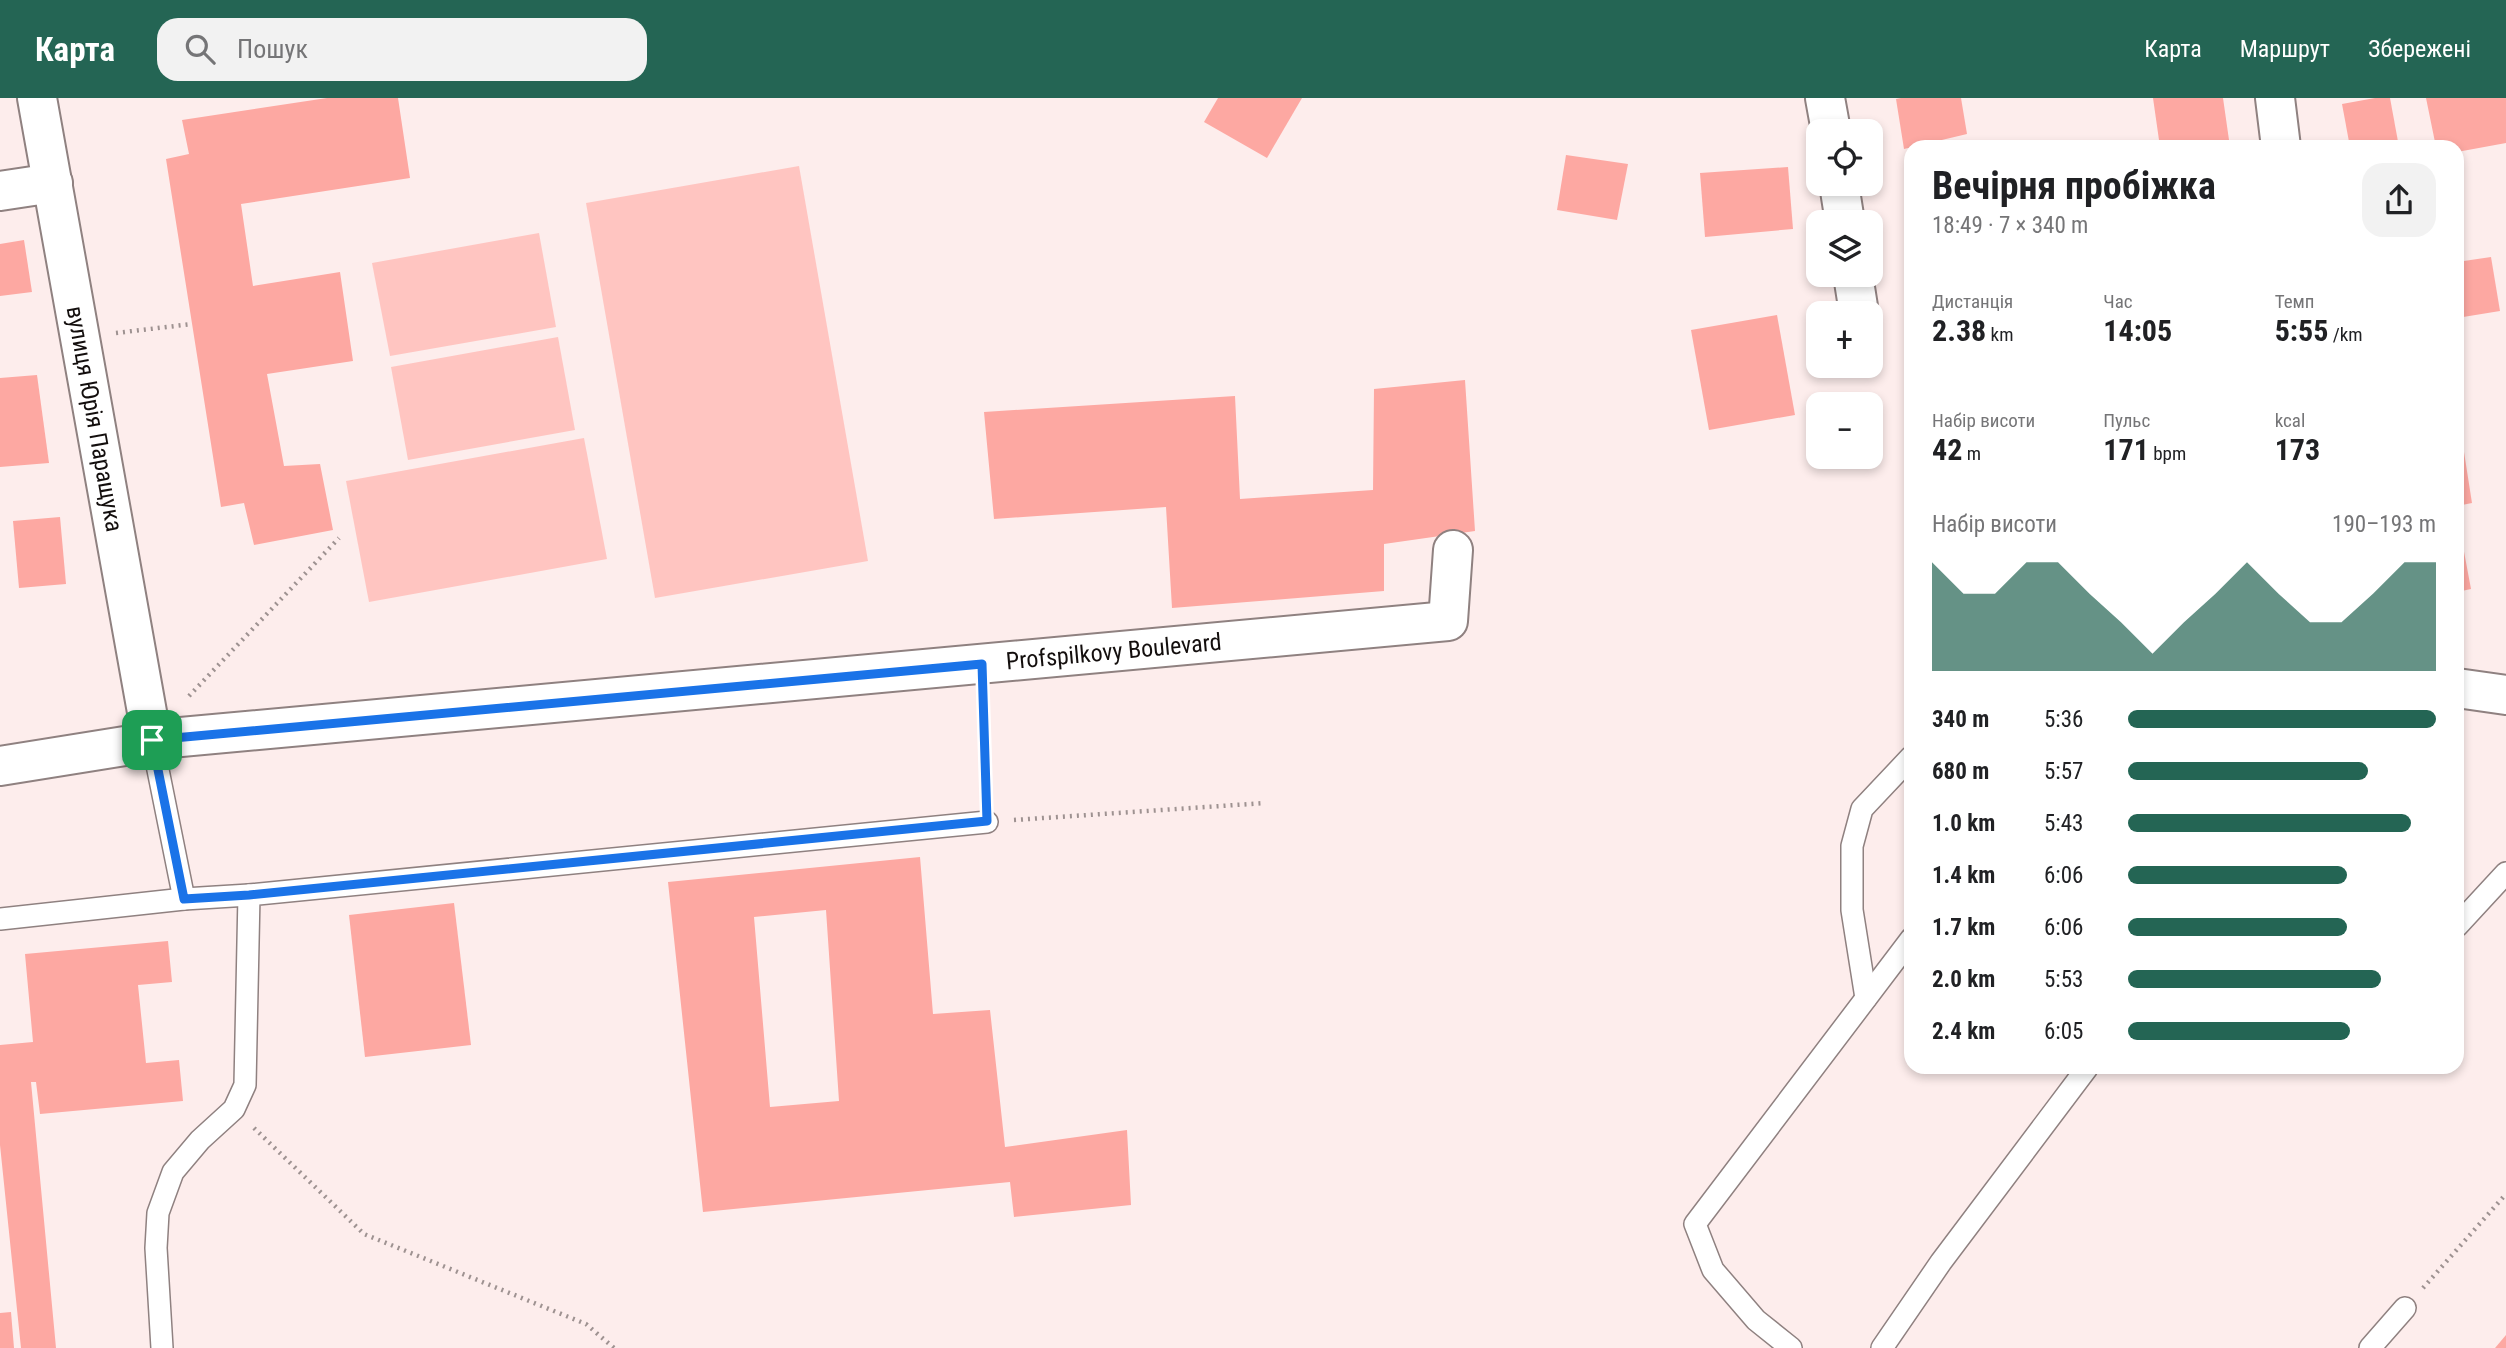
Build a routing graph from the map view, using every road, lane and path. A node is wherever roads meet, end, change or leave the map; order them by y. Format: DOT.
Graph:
graph roads {
  1 [pos="37,98"];
  2 [pos="1825,98"];
  3 [pos="2275,98"];
  4 [pos="1828,119"];
  5 [pos="2280,140"];
  6 [pos="53,183"];
  7 [pos="0,191"];
  8 [pos="192,324"];
  9 [pos="81,338"];
  10 [pos="339,538"];
  11 [pos="1453,550"];
  12 [pos="982,664"];
  13 [pos="2464,689"];
  14 [pos="2506,695"];
  15 [pos="186,700"];
  16 [pos="152,740"];
  17 [pos="1904,764"];
  18 [pos="0,766"];
  19 [pos="1265,803"];
  20 [pos="987,821"];
  21 [pos="2506,873"];
  22 [pos="249,895"];
  23 [pos="184,899"];
  24 [pos="2464,918"];
  25 [pos="0,919"];
  26 [pos="1904,948"];
  27 [pos="1866,998"];
  28 [pos="2082,1074"];
  29 [pos="234,1109"];
  30 [pos="2506,1194"];
  31 [pos="2405,1308"];
  32 [pos="162,1348"];
  33 [pos="614,1348"];
  34 [pos="1791,1348"];
  35 [pos="1882,1348"];
  36 [pos="2370,1348"];
  1 -- 6 [label="street, вулиця Юрія Паращука"];
  2 -- 4 [label="street"];
  3 -- 5 [label="street"];
  6 -- 7 [label="street"];
  6 -- 9 [label="street, вулиця Юрія Паращука"];
  8 -- 9 [label="path"];
  9 -- 16 [label="street, вулиця Юрія Паращука"];
  10 -- 15 [label="path"];
  11 -- 12 [label="street, Profspilkovy Boulevard"];
  12 -- 16 [label="street, Profspilkovy Boulevard"];
  12 -- 20 [label="path"];
  13 -- 14 [label="street"];
  16 -- 18 [label="street, Profspilkovy Boulevard"];
  16 -- 23 [label="lane"];
  17 -- 27 [label="lane"];
  19 -- 20 [label="path"];
  20 -- 22 [label="lane"];
  21 -- 24 [label="lane"];
  22 -- 23 [label="lane"];
  22 -- 29 [label="lane"];
  23 -- 25 [label="lane"];
  26 -- 27 [label="lane"];
  27 -- 34 [label="lane"];
  28 -- 35 [label="lane"];
  29 -- 32 [label="lane"];
  29 -- 33 [label="path"];
  30 -- 31 [label="path"];
  31 -- 36 [label="lane"];
}
